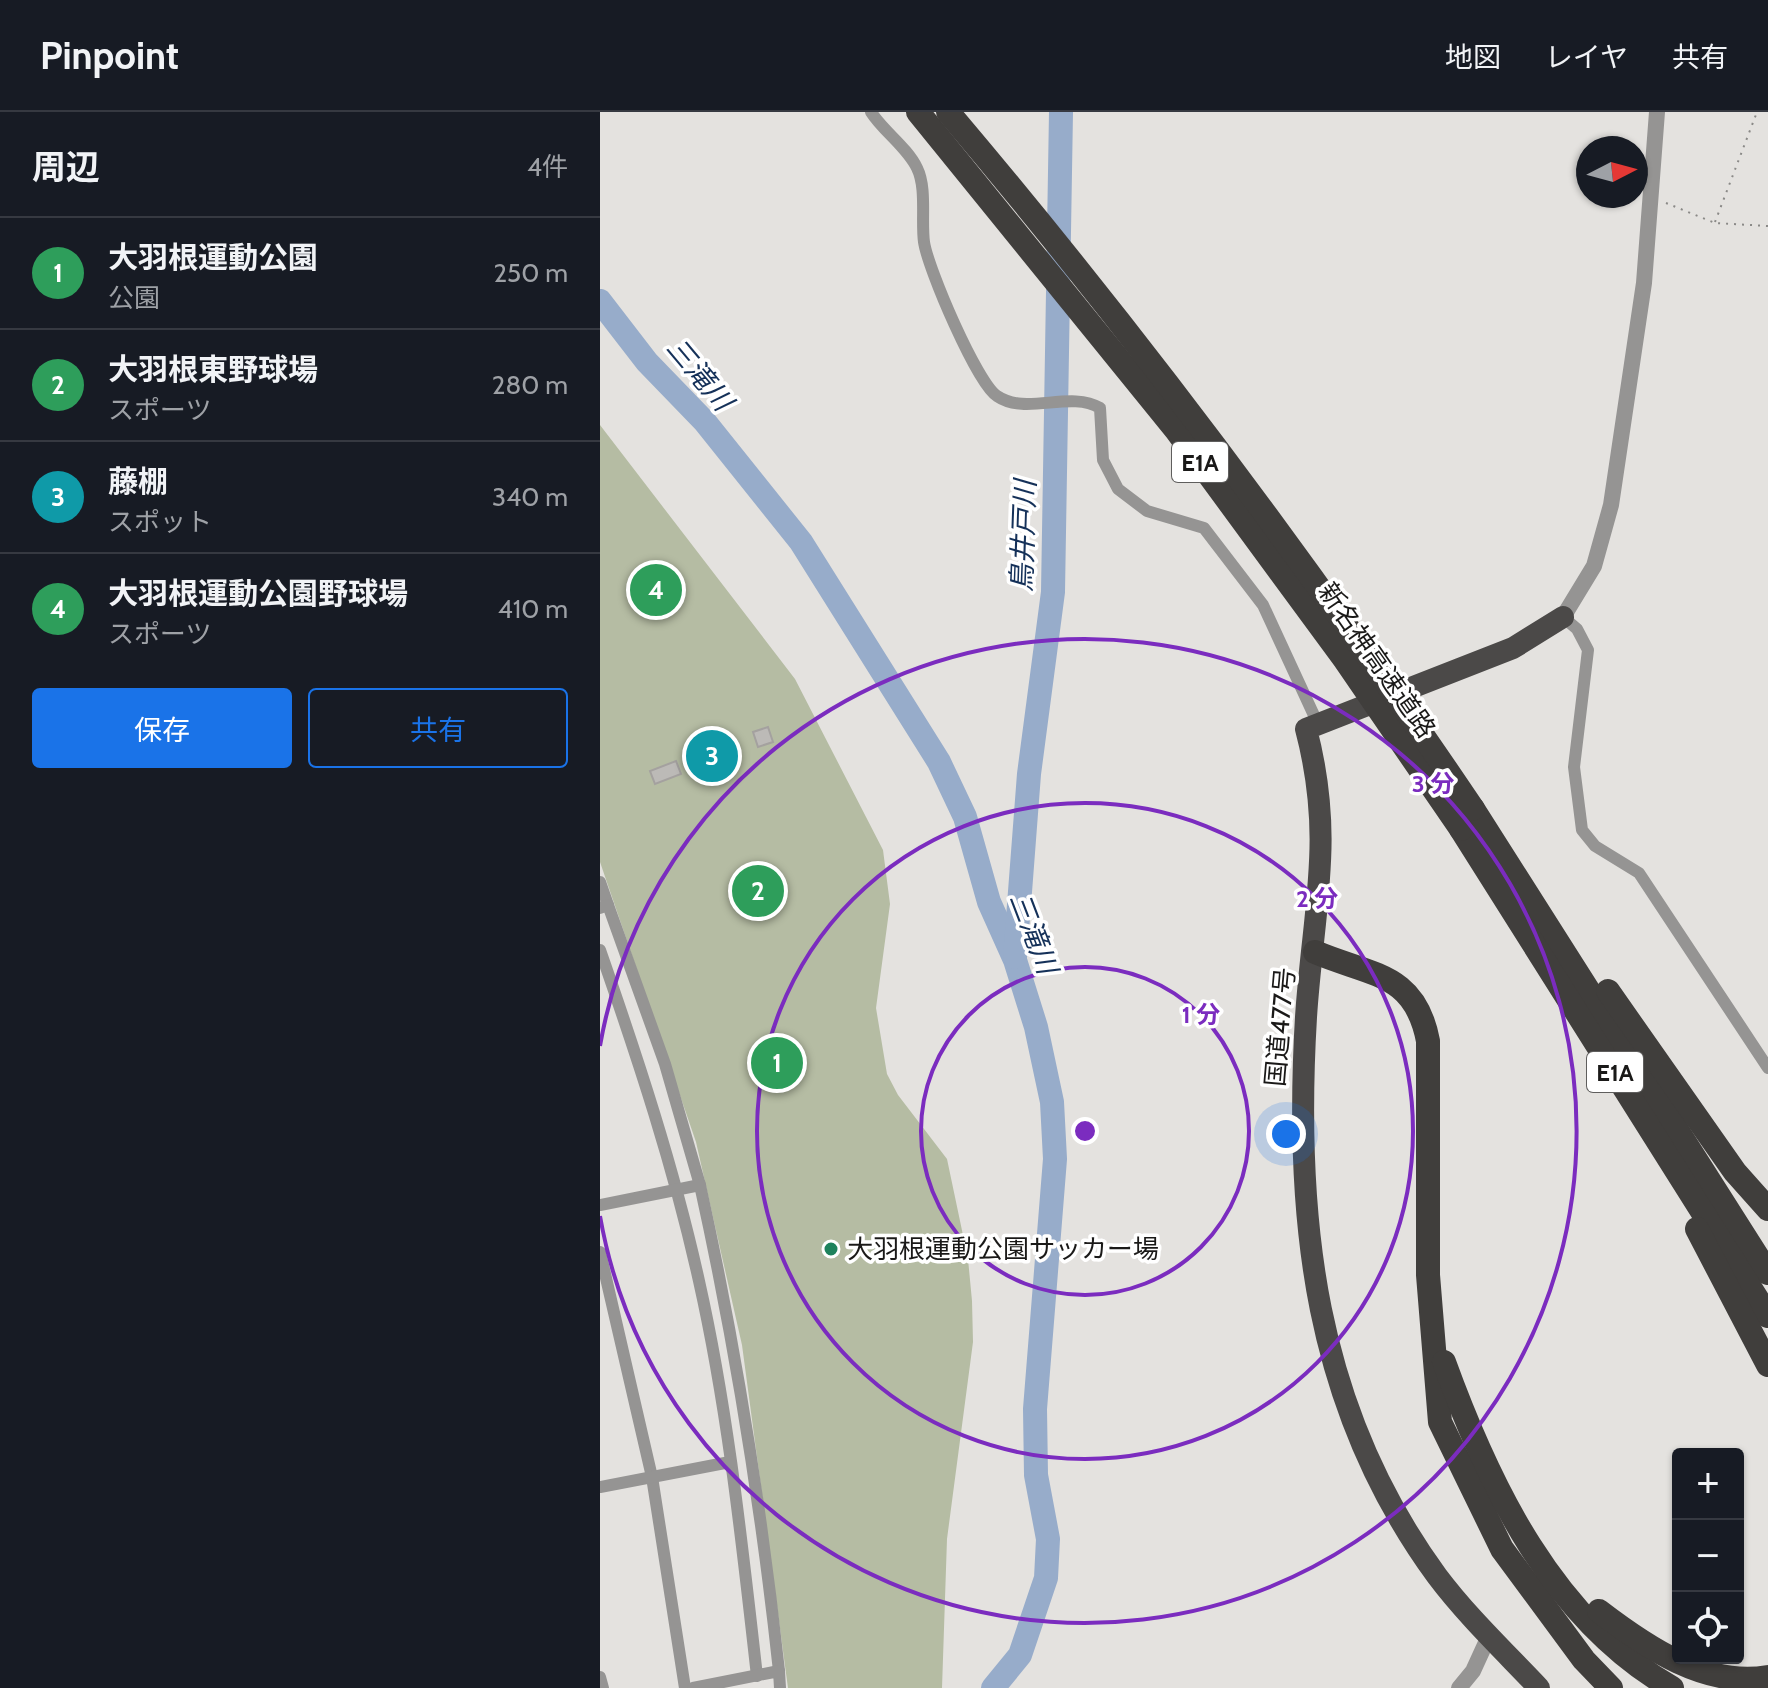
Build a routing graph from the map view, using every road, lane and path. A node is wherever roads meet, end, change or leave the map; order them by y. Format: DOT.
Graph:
graph roads {
  1 [pos="871,112"];
  2 [pos="918,112"];
  3 [pos="948,112"];
  4 [pos="1657,112"];
  5 [pos="1757,112"];
  6 [pos="1652,199"];
  7 [pos="1715,223"];
  8 [pos="1768,226"];
  9 [pos="1563,617"];
  10 [pos="1318,724"];
  11 [pos="1467,819"];
  12 [pos="1491,836"];
  13 [pos="600,882"];
  14 [pos="604,907"];
  15 [pos="600,950"];
  16 [pos="1315,952"];
  17 [pos="1768,1068"];
  18 [pos="1629,1094"];
  19 [pos="700,1185"];
  20 [pos="677,1189"];
  21 [pos="600,1205"];
  22 [pos="1768,1209"];
  23 [pos="600,1252"];
  24 [pos="1768,1273"];
  25 [pos="1768,1316"];
  26 [pos="1768,1365"];
  27 [pos="730,1462"];
  28 [pos="652,1477"];
  29 [pos="600,1487"];
  30 [pos="1513,1543"];
  31 [pos="1489,1636"];
  32 [pos="779,1671"];
  33 [pos="757,1676"];
  34 [pos="600,1677"];
  35 [pos="1768,1677"];
  36 [pos="737,1684"];
  37 [pos="603,1688"];
  38 [pos="685,1688"];
  39 [pos="693,1688"];
  40 [pos="780,1688"];
  41 [pos="1459,1688"];
  42 [pos="1539,1688"];
  43 [pos="1611,1688"];
  44 [pos="1642,1688"];
  45 [pos="1672,1688"];
  1 -- 10 [label="street"];
  2 -- 11 [label="highway, 新名神高速道路 / E1A, bridge"];
  3 -- 11 [label="highway, 新名神高速道路 / E1A, bridge"];
  4 -- 6 [label="street"];
  5 -- 7 [label="path"];
  6 -- 7 [label="path"];
  6 -- 9 [label="street"];
  7 -- 8 [label="path"];
  9 -- 10 [label="highway"];
  9 -- 17 [label="street"];
  10 -- 16 [label="highway, 国道477号"];
  11 -- 12 [label="highway, 新名神高速道路 / E1A"];
  11 -- 18 [label="highway, 新名神高速道路 / E1A"];
  12 -- 22 [label="highway"];
  12 -- 24 [label="highway, 新名神高速道路 / E1A"];
  13 -- 14 [label="street"];
  14 -- 19 [label="street"];
  15 -- 20 [label="street"];
  16 -- 30 [label="highway"];
  16 -- 31 [label="highway, 国道477号"];
  18 -- 25 [label="highway, 新名神高速道路 / E1A"];
  18 -- 26 [label="highway"];
  19 -- 20 [label="street"];
  19 -- 32 [label="street"];
  20 -- 21 [label="street"];
  20 -- 27 [label="street"];
  23 -- 28 [label="street"];
  27 -- 28 [label="street"];
  27 -- 33 [label="street"];
  28 -- 29 [label="street"];
  28 -- 38 [label="street"];
  30 -- 35 [label="highway"];
  30 -- 43 [label="highway"];
  30 -- 44 [label="highway"];
  30 -- 45 [label="highway"];
  31 -- 41 [label="street"];
  31 -- 42 [label="highway, 国道477号"];
  32 -- 33 [label="street"];
  32 -- 40 [label="street"];
  33 -- 36 [label="street"];
  34 -- 37 [label="street"];
  36 -- 39 [label="street"];
}
